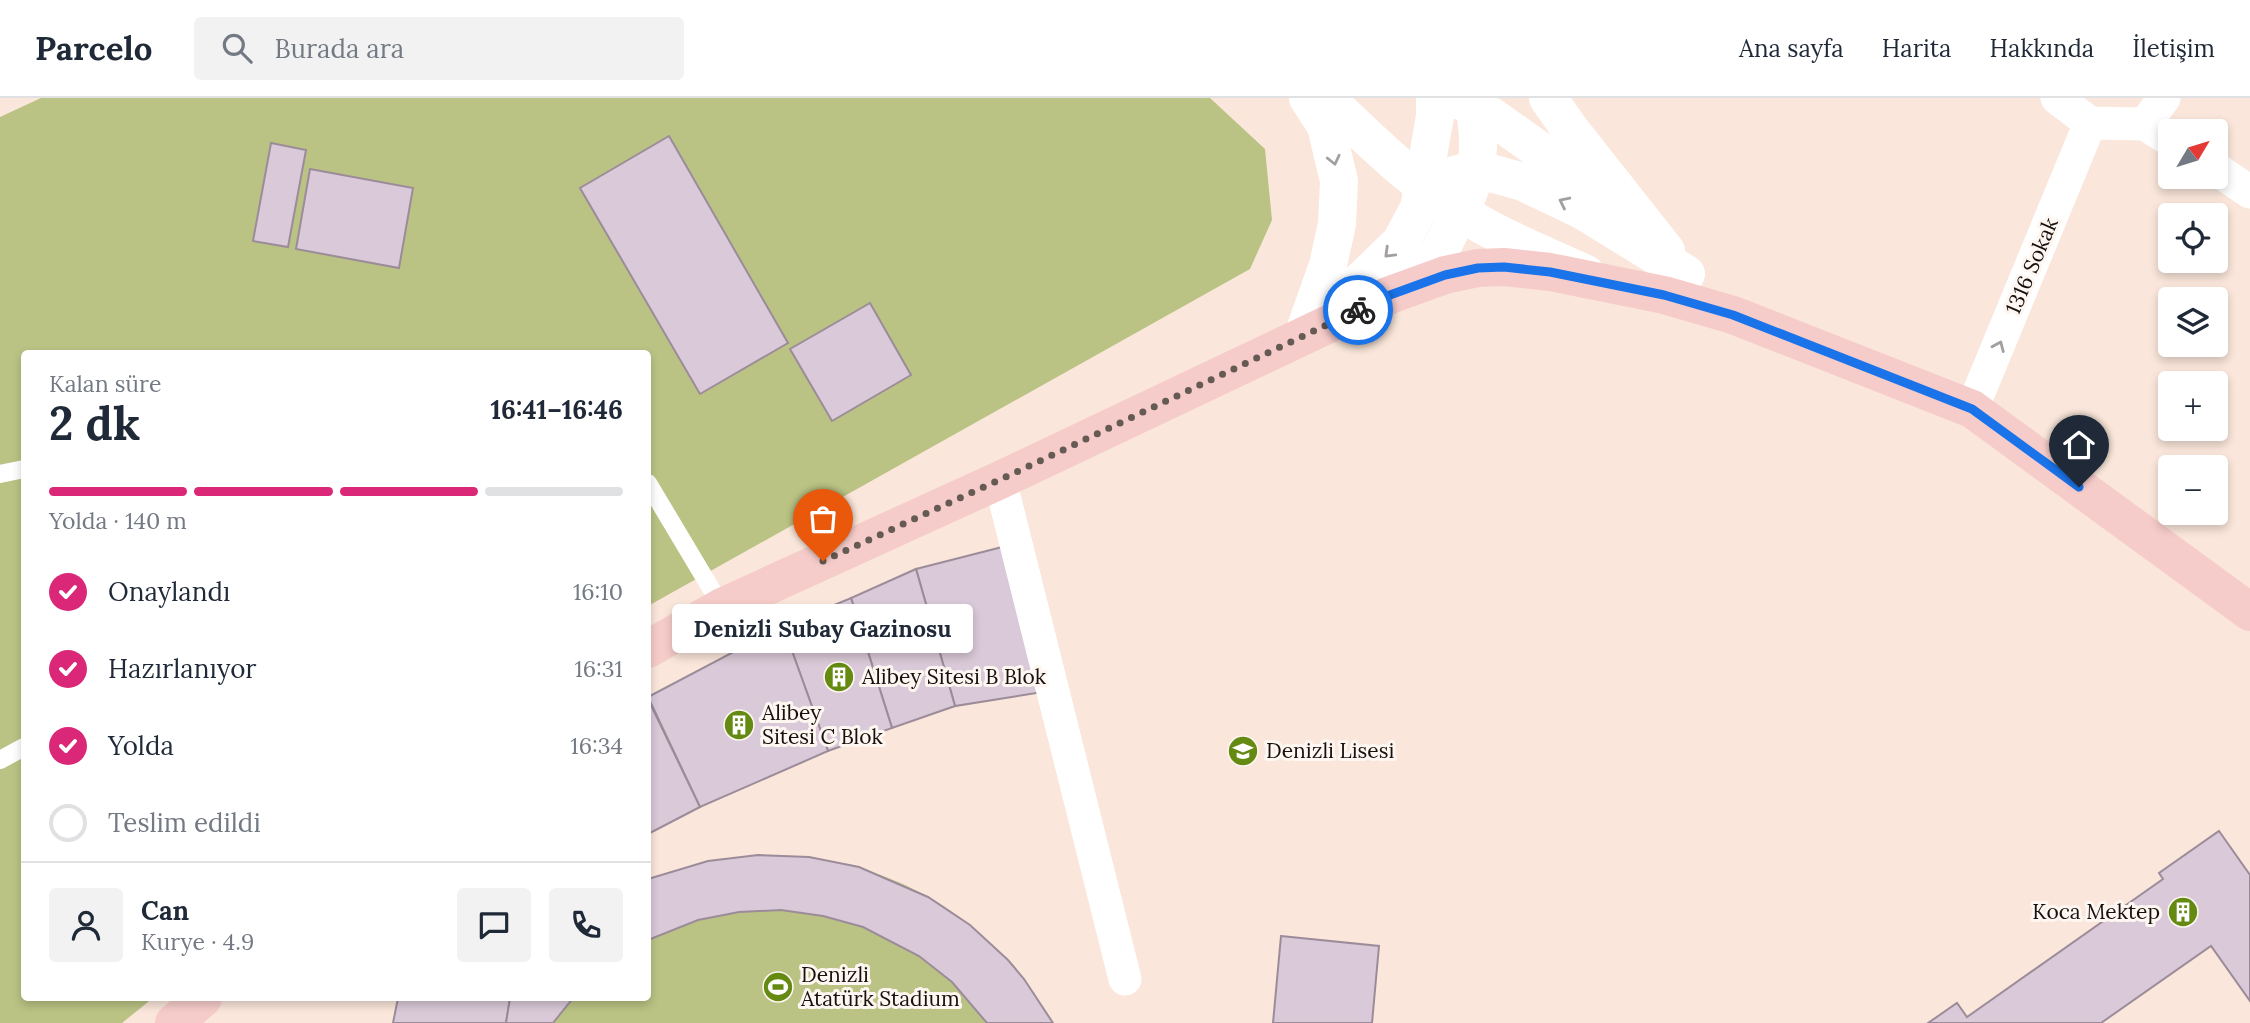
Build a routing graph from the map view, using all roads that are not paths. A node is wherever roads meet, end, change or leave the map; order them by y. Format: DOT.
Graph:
graph roads {
  1 [pos="1308,98"];
  2 [pos="1326,98"];
  3 [pos="1435,98"];
  4 [pos="1548,98"];
  5 [pos="2057,98"];
  6 [pos="1468,102"];
  7 [pos="2158,121"];
  8 [pos="2090,123"];
  9 [pos="1476,169"];
  10 [pos="2228,177"];
  11 [pos="2250,192"];
  12 [pos="1442,203"];
  13 [pos="1647,227"];
  14 [pos="1686,274"];
  15 [pos="1607,284"];
  16 [pos="1390,295"];
  17 [pos="1733,315"];
  18 [pos="1301,338"];
  19 [pos="1972,409"];
  20 [pos="21,470"];
  21 [pos="0,474"];
  22 [pos="1000,480"];
  23 [pos="651,488"];
  24 [pos="722,607"];
  25 [pos="2250,612"];
  26 [pos="651,647"];
  27 [pos="21,749"];
  28 [pos="0,760"];
  29 [pos="1125,979"];
  30 [pos="199,1001"];
  31 [pos="174,1023"];
  1 -- 18 [label="street, one-way"];
  2 -- 12 [label="street"];
  3 -- 12 [label="street"];
  4 -- 13 [label="street"];
  5 -- 8 [label="street"];
  6 -- 9 [label="street"];
  6 -- 13 [label="street"];
  7 -- 8 [label="street"];
  19 -- 8 [label="street, 1316 Sokak, one-way"];
  9 -- 12 [label="street"];
  14 -- 9 [label="street, one-way"];
  10 -- 11 [label="street"];
  12 -- 15 [label="street"];
  12 -- 16 [label="street"];
  12 -- 18 [label="street, one-way"];
  13 -- 14 [label="street"];
  14 -- 17 [label="street"];
  15 -- 16 [label="main road"];
  15 -- 17 [label="main road"];
  16 -- 18 [label="main road"];
  17 -- 19 [label="main road"];
  18 -- 22 [label="main road"];
  19 -- 25 [label="main road"];
  20 -- 21 [label="lane"];
  22 -- 24 [label="main road"];
  22 -- 29 [label="street"];
  23 -- 24 [label="lane"];
  24 -- 26 [label="main road"];
  27 -- 28 [label="lane"];
  30 -- 31 [label="main road"];
}
